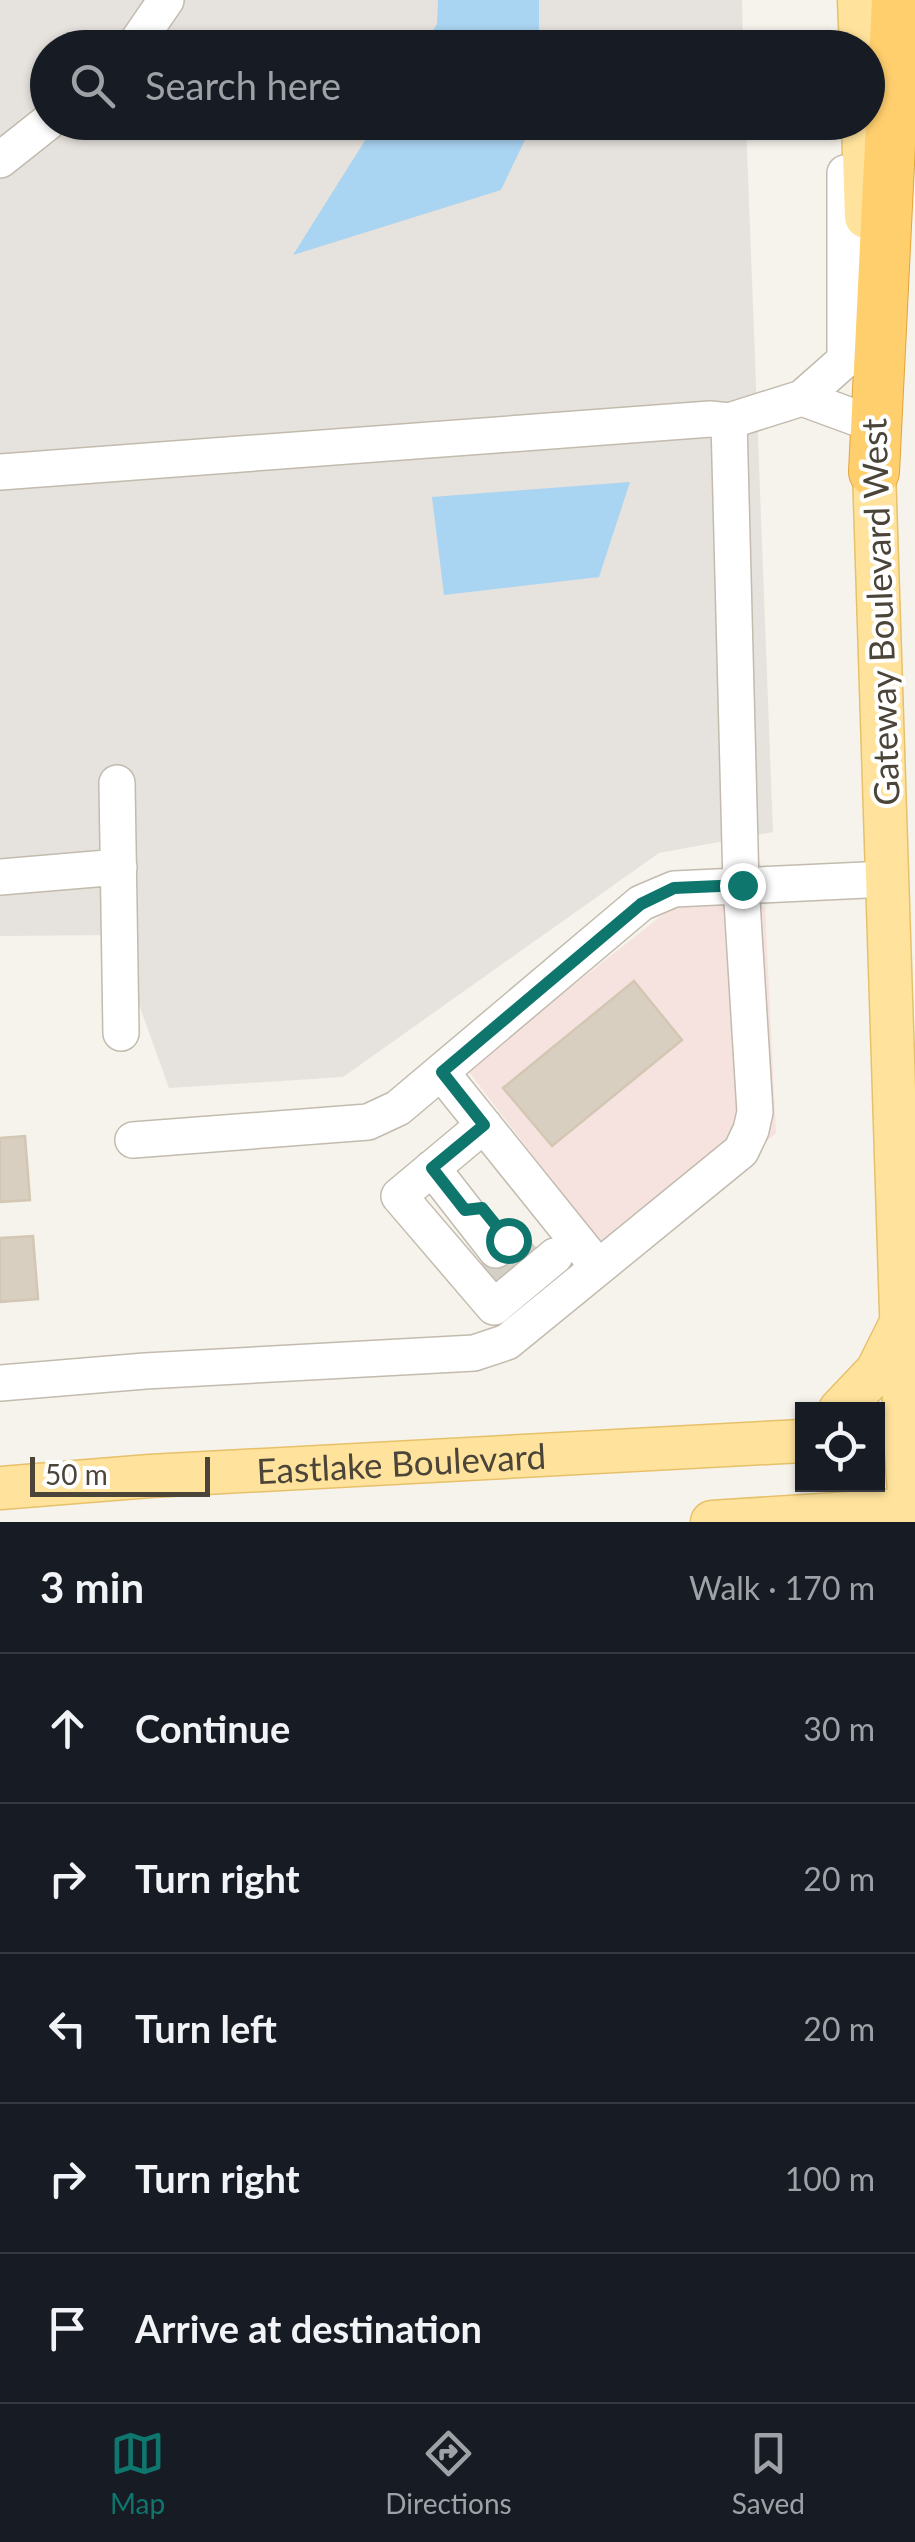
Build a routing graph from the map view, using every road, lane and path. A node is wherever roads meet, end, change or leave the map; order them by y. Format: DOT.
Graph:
graph roads {
  1 [pos="166,0"];
  2 [pos="847,0"];
  3 [pos="859,0"];
  4 [pos="896,0"];
  5 [pos="145,30"];
  6 [pos="846,30"];
  7 [pos="860,30"];
  8 [pos="30,136"];
  9 [pos="844,140"];
  10 [pos="864,140"];
  11 [pos="0,160"];
  12 [pos="802,398"];
  13 [pos="729,421"];
  14 [pos="874,448"];
  15 [pos="0,472"];
  16 [pos="117,783"];
  17 [pos="118,867"];
  18 [pos="0,878"];
  19 [pos="887,879"];
  20 [pos="742,885"];
  21 [pos="121,1033"];
  22 [pos="442,1072"];
  23 [pos="484,1125"];
  24 [pos="133,1140"];
  25 [pos="432,1168"];
  26 [pos="515,1267"];
  27 [pos="598,1267"];
  28 [pos="906,1305"];
  29 [pos="544,1311"];
  30 [pos="0,1383"];
  31 [pos="847,1402"];
  32 [pos="899,1436"];
  33 [pos="795,1441"];
  34 [pos="0,1488"];
  35 [pos="912,1513"];
  36 [pos="776,1520"];
  37 [pos="712,1522"];
  1 -- 5 [label="street"];
  2 -- 6 [label="street"];
  3 -- 7 [label="main road"];
  4 -- 14 [label="highway"];
  8 -- 11 [label="street"];
  9 -- 12 [label="street"];
  10 -- 14 [label="main road, Gateway Boulevard West"];
  12 -- 13 [label="street"];
  12 -- 14 [label="street"];
  13 -- 15 [label="street"];
  13 -- 20 [label="street"];
  14 -- 19 [label="main road, Gateway Boulevard West"];
  16 -- 17 [label="street"];
  17 -- 18 [label="street"];
  17 -- 21 [label="street"];
  19 -- 20 [label="street"];
  19 -- 28 [label="main road, Gateway Boulevard West"];
  20 -- 22 [label="street"];
  20 -- 27 [label="street"];
  22 -- 23 [label="street"];
  22 -- 24 [label="street"];
  23 -- 25 [label="street"];
  23 -- 27 [label="street"];
  25 -- 26 [label="street"];
  25 -- 26 [label="street"];
  26 -- 29 [label="street"];
  27 -- 29 [label="street"];
  28 -- 31 [label="main road"];
  28 -- 32 [label="main road, Gateway Boulevard West"];
  29 -- 30 [label="street"];
  32 -- 35 [label="main road, Gateway Boulevard West"];
  33 -- 34 [label="main road, Eastlake Boulevard"];
  35 -- 36 [label="main road"];
  36 -- 37 [label="main road"];
}
